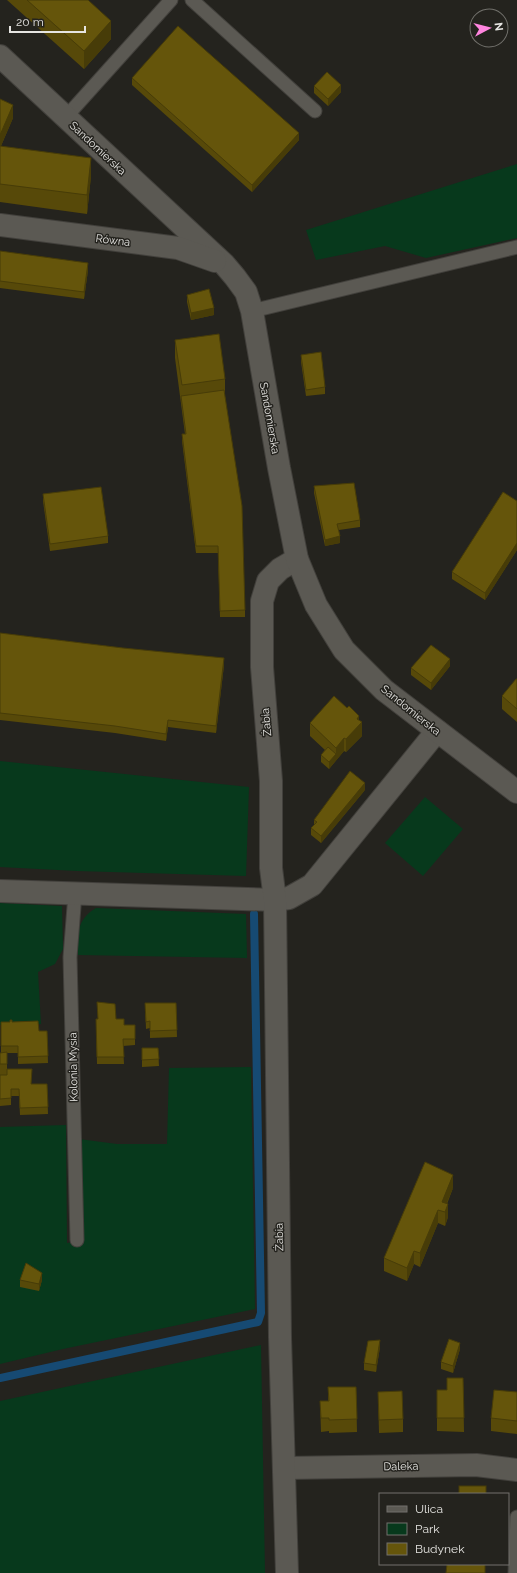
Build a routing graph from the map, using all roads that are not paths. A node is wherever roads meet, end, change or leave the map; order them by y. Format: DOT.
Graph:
graph roads {
  1 [pos="171,0"];
  2 [pos="192,0"];
  3 [pos="0,56"];
  4 [pos="315,111"];
  5 [pos="65,118"];
  6 [pos="0,225"];
  7 [pos="517,247"];
  8 [pos="224,264"];
  9 [pos="252,311"];
  10 [pos="297,559"];
  11 [pos="437,731"];
  12 [pos="517,792"];
  13 [pos="0,890"];
  14 [pos="75,894"];
  15 [pos="275,900"];
  16 [pos="77,1240"];
  17 [pos="284,1468"];
  18 [pos="517,1470"];
  19 [pos="517,1516"];
  20 [pos="288,1573"];
  21 [pos="515,1573"];
  1 -- 5 [label="lane"];
  2 -- 4 [label="lane"];
  3 -- 5 [label="street, Sandomierska"];
  5 -- 8 [label="street, Sandomierska"];
  6 -- 8 [label="street, Równa"];
  7 -- 9 [label="lane"];
  8 -- 9 [label="street, Sandomierska"];
  9 -- 10 [label="street, Sandomierska"];
  10 -- 11 [label="street, Sandomierska"];
  10 -- 15 [label="street, Żabia"];
  11 -- 12 [label="street, Sandomierska"];
  11 -- 15 [label="street"];
  13 -- 14 [label="street"];
  14 -- 15 [label="street"];
  14 -- 16 [label="lane, Kolonia Mysia"];
  15 -- 17 [label="street, Żabia"];
  17 -- 18 [label="street, Daleka"];
  17 -- 20 [label="street, Żabia"];
  19 -- 21 [label="lane"];
}
